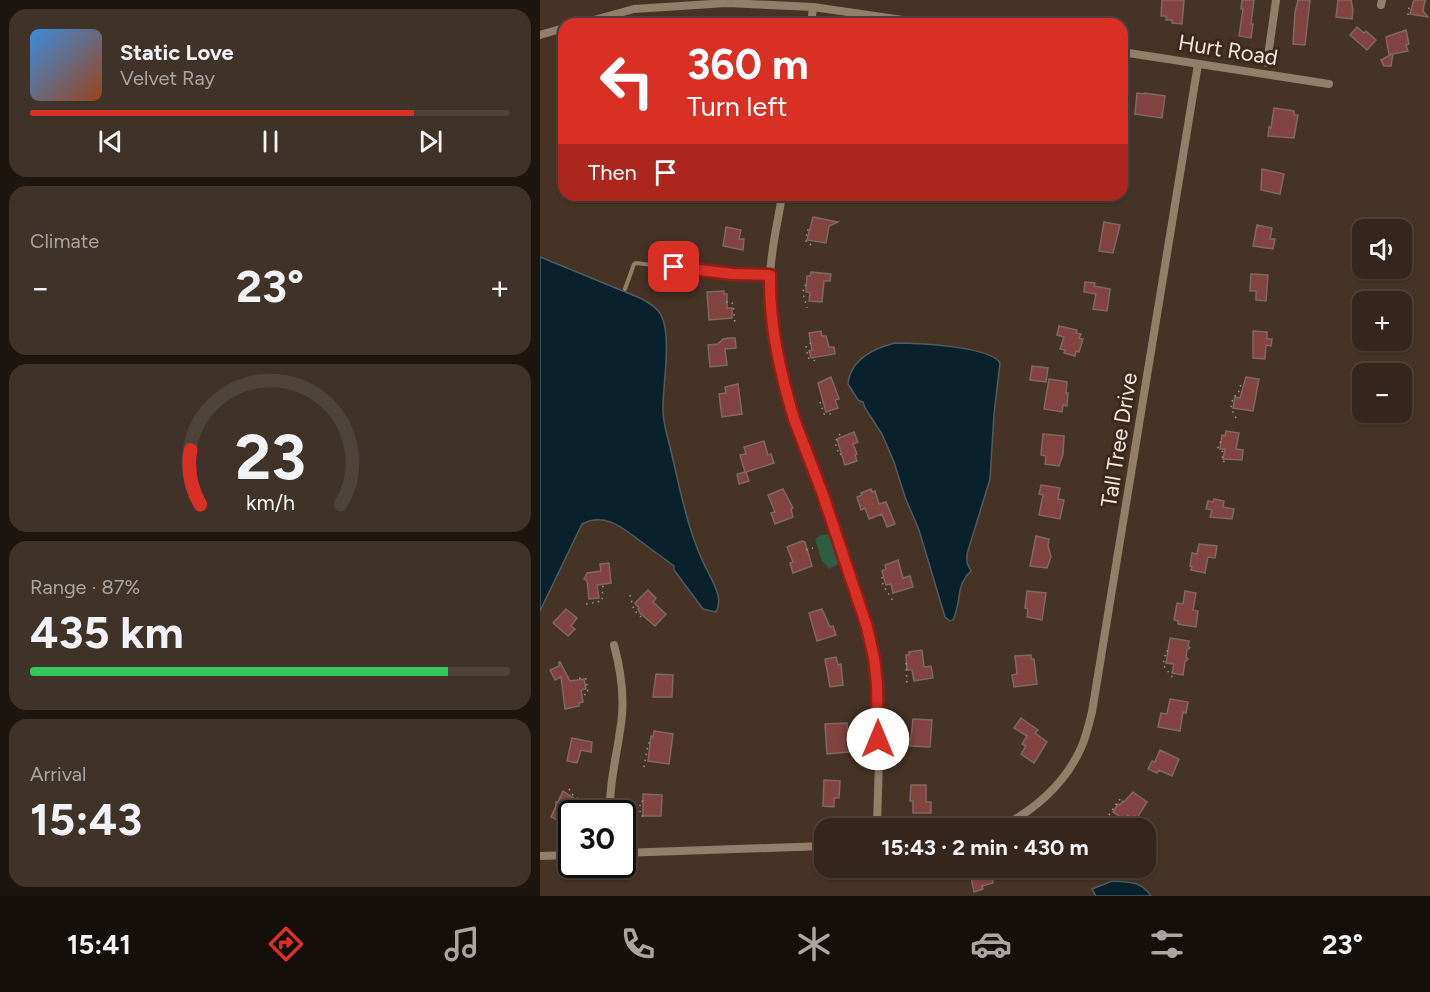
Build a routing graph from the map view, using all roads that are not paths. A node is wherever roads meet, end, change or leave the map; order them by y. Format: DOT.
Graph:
graph roads {
  1 [pos="1276,0"];
  2 [pos="813,8"];
  3 [pos="601,18"];
  4 [pos="812,18"];
  5 [pos="886,18"];
  6 [pos="558,30"];
  7 [pos="540,35"];
  8 [pos="1128,53"];
  9 [pos="1267,63"];
  10 [pos="1198,64"];
  11 [pos="1329,84"];
  12 [pos="781,201"];
  13 [pos="770,275"];
  14 [pos="625,289"];
  15 [pos="614,645"];
  16 [pos="610,800"];
  17 [pos="877,818"];
  18 [pos="1017,818"];
  19 [pos="814,846"];
  20 [pos="636,853"];
  21 [pos="558,855"];
  22 [pos="540,856"];
  1 -- 9 [label="street"];
  2 -- 3 [label="street"];
  2 -- 4 [label="street"];
  2 -- 5 [label="street"];
  6 -- 7 [label="street"];
  8 -- 10 [label="street, Hurt Road"];
  10 -- 11 [label="street, Hurt Road"];
  10 -- 18 [label="street, Tall Tree Drive"];
  12 -- 13 [label="street"];
  13 -- 14 [label="lane"];
  13 -- 17 [label="street"];
  15 -- 16 [label="street"];
  19 -- 20 [label="street"];
  21 -- 22 [label="street"];
}
